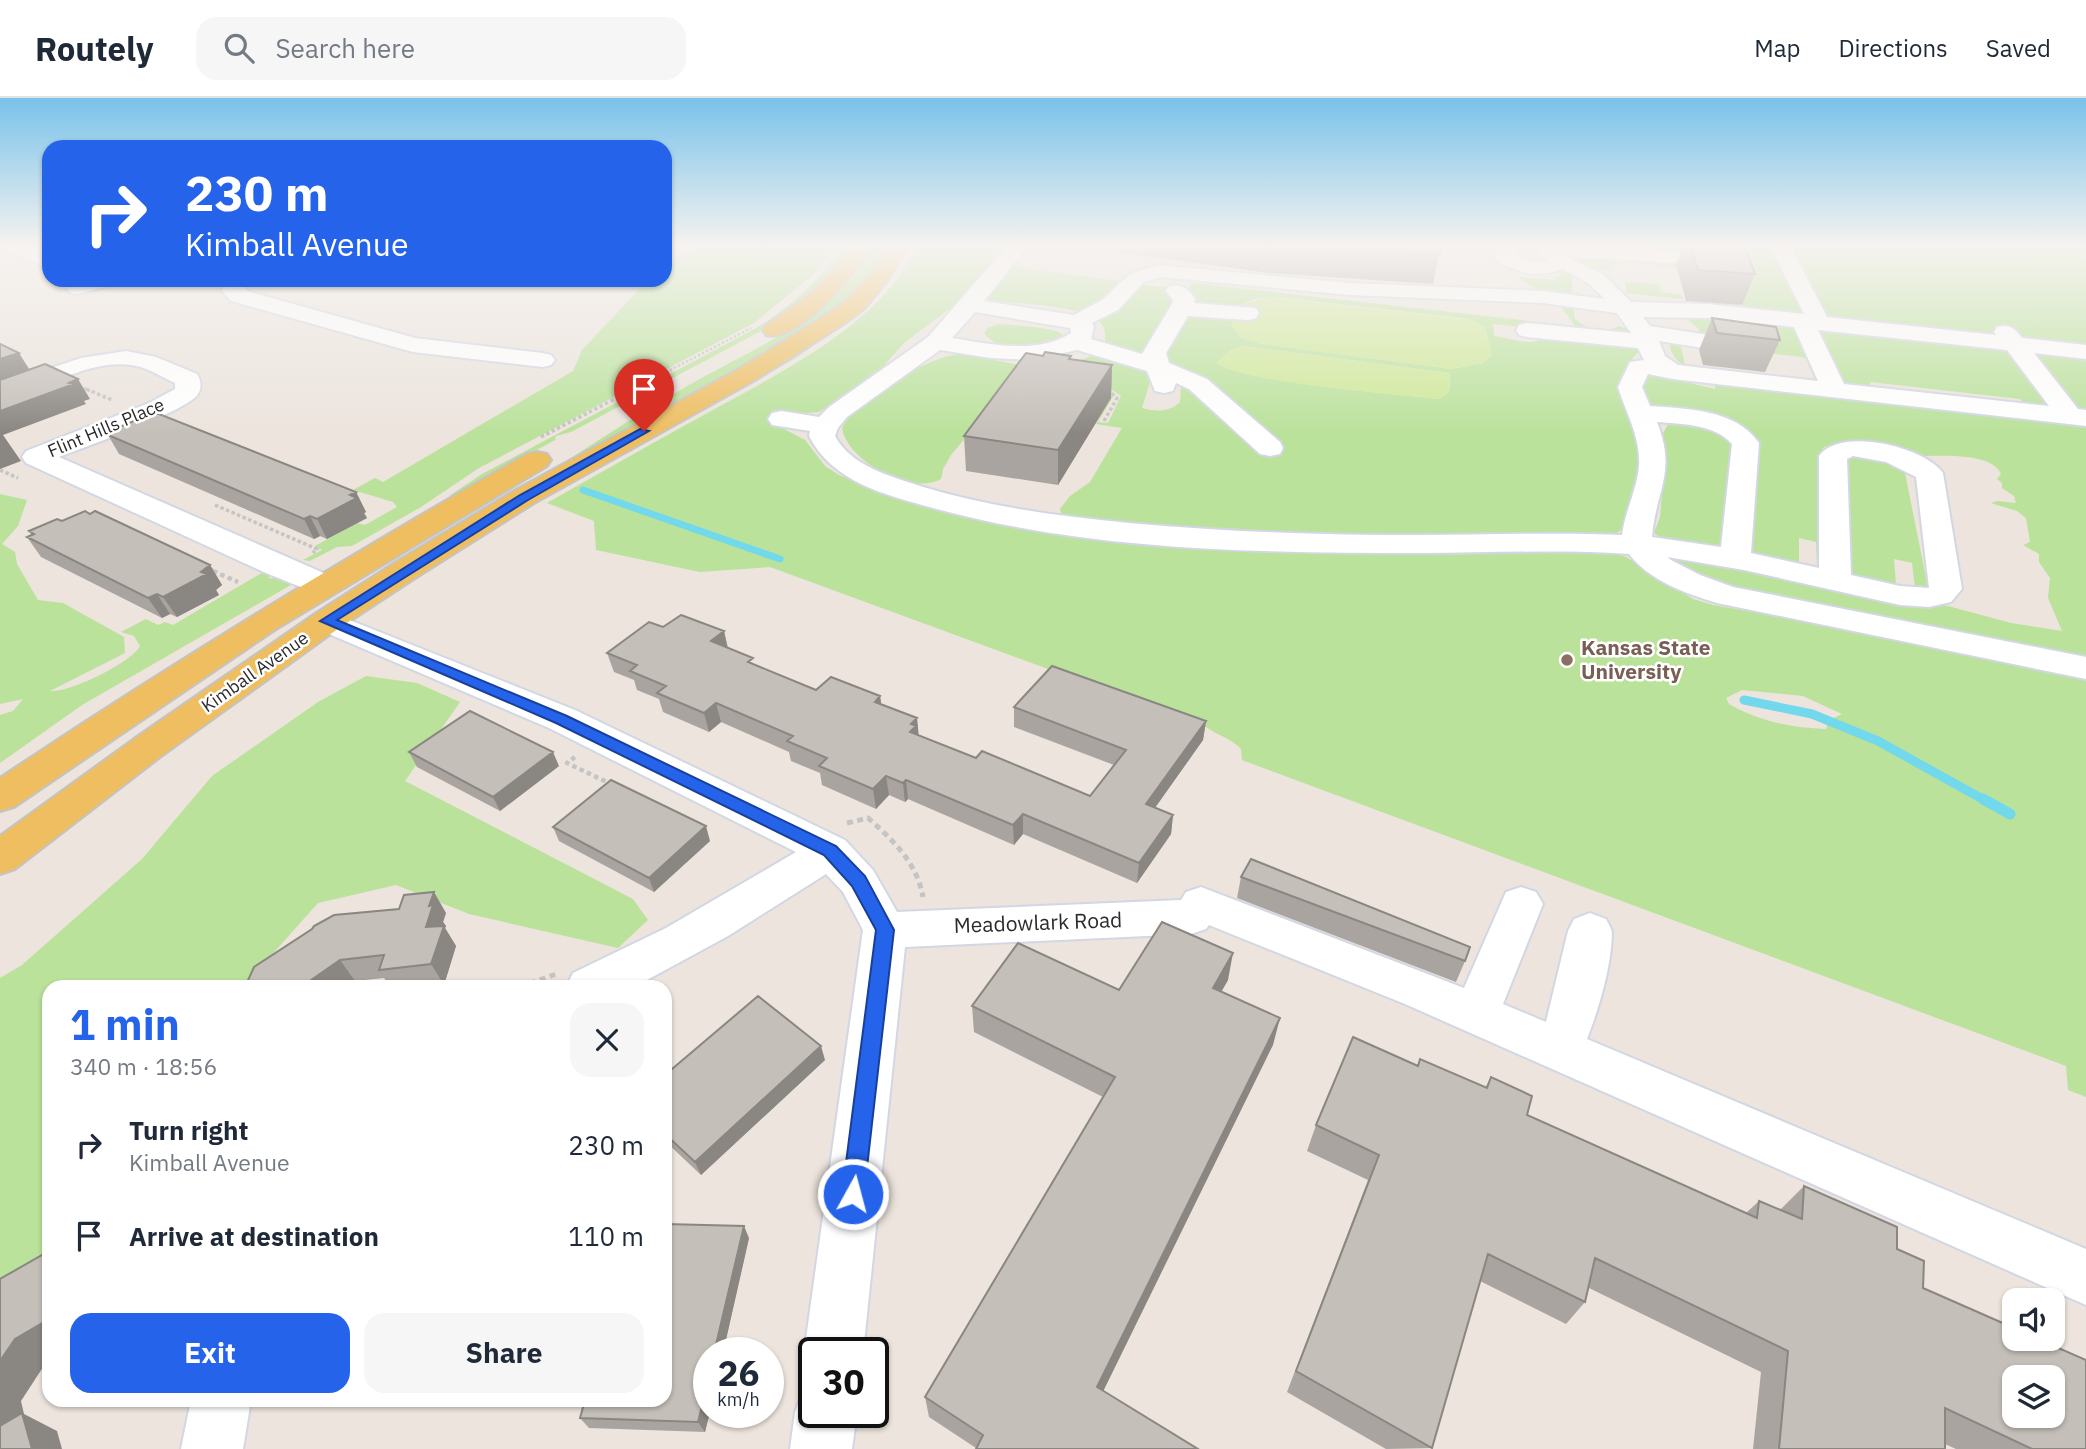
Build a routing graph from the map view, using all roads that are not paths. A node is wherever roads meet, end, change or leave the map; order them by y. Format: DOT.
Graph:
graph roads {
  1 [pos="282,308"];
  2 [pos="806,308"];
  3 [pos="851,308"];
  4 [pos="967,308"];
  5 [pos="982,308"];
  6 [pos="1106,308"];
  7 [pos="1176,308"];
  8 [pos="1222,308"];
  9 [pos="1624,308"];
  10 [pos="1626,308"];
  11 [pos="1805,308"];
  12 [pos="1248,313"];
  13 [pos="1811,322"];
  14 [pos="1527,330"];
  15 [pos="1076,332"];
  16 [pos="1645,336"];
  17 [pos="2009,337"];
  18 [pos="936,342"];
  19 [pos="1763,350"];
  20 [pos="2086,352"];
  21 [pos="543,360"];
  22 [pos="1660,367"];
  23 [pos="1160,378"];
  24 [pos="1834,388"];
  25 [pos="0,394"];
  26 [pos="650,398"];
  27 [pos="1640,413"];
  28 [pos="2078,417"];
  29 [pos="781,419"];
  30 [pos="825,426"];
  31 [pos="589,430"];
  32 [pos="1270,448"];
  33 [pos="555,450"];
  34 [pos="1638,546"];
  35 [pos="1735,560"];
  36 [pos="1835,582"];
  37 [pos="325,603"];
  38 [pos="2086,668"];
  39 [pos="0,797"];
  40 [pos="830,850"];
  41 [pos="0,858"];
  42 [pos="1521,904"];
  43 [pos="904,915"];
  44 [pos="1590,931"];
  45 [pos="605,980"];
  46 [pos="1476,1014"];
  47 [pos="1558,1050"];
  48 [pos="2086,1278"];
  49 [pos="836,1337"];
  50 [pos="219,1407"];
  51 [pos="824,1428"];
  52 [pos="212,1449"];
  53 [pos="821,1449"];
  1 -- 21 [label="street"];
  2 -- 26 [label="main road"];
  3 -- 37 [label="main road, Kimball Avenue"];
  4 -- 18 [label="street"];
  5 -- 15 [label="street"];
  6 -- 15 [label="street"];
  7 -- 23 [label="street"];
  8 -- 12 [label="street"];
  9 -- 16 [label="street"];
  10 -- 13 [label="street"];
  11 -- 13 [label="street"];
  13 -- 17 [label="street"];
  13 -- 24 [label="street"];
  14 -- 16 [label="street"];
  15 -- 18 [label="street"];
  15 -- 23 [label="street"];
  16 -- 19 [label="street"];
  16 -- 22 [label="street"];
  17 -- 20 [label="street"];
  17 -- 28 [label="street"];
  18 -- 30 [label="street"];
  22 -- 24 [label="street"];
  22 -- 27 [label="street"];
  23 -- 32 [label="street"];
  24 -- 28 [label="street"];
  25 -- 37 [label="street, Flint Hills Place"];
  27 -- 34 [label="street"];
  27 -- 35 [label="street"];
  29 -- 30 [label="street"];
  30 -- 34 [label="street"];
  31 -- 37 [label="main road"];
  33 -- 37 [label="main road, Kimball Avenue"];
  34 -- 35 [label="street"];
  34 -- 38 [label="street"];
  35 -- 36 [label="street"];
  36 -- 36 [label="street"];
  37 -- 39 [label="main road, Kimball Avenue"];
  37 -- 40 [label="street"];
  37 -- 41 [label="main road, Kimball Avenue"];
  40 -- 43 [label="street"];
  40 -- 45 [label="street"];
  42 -- 46 [label="street"];
  43 -- 46 [label="street, Meadowlark Road"];
  43 -- 49 [label="street"];
  44 -- 47 [label="street"];
  46 -- 47 [label="street"];
  47 -- 48 [label="street"];
  50 -- 52 [label="street"];
  51 -- 53 [label="street"];
}
